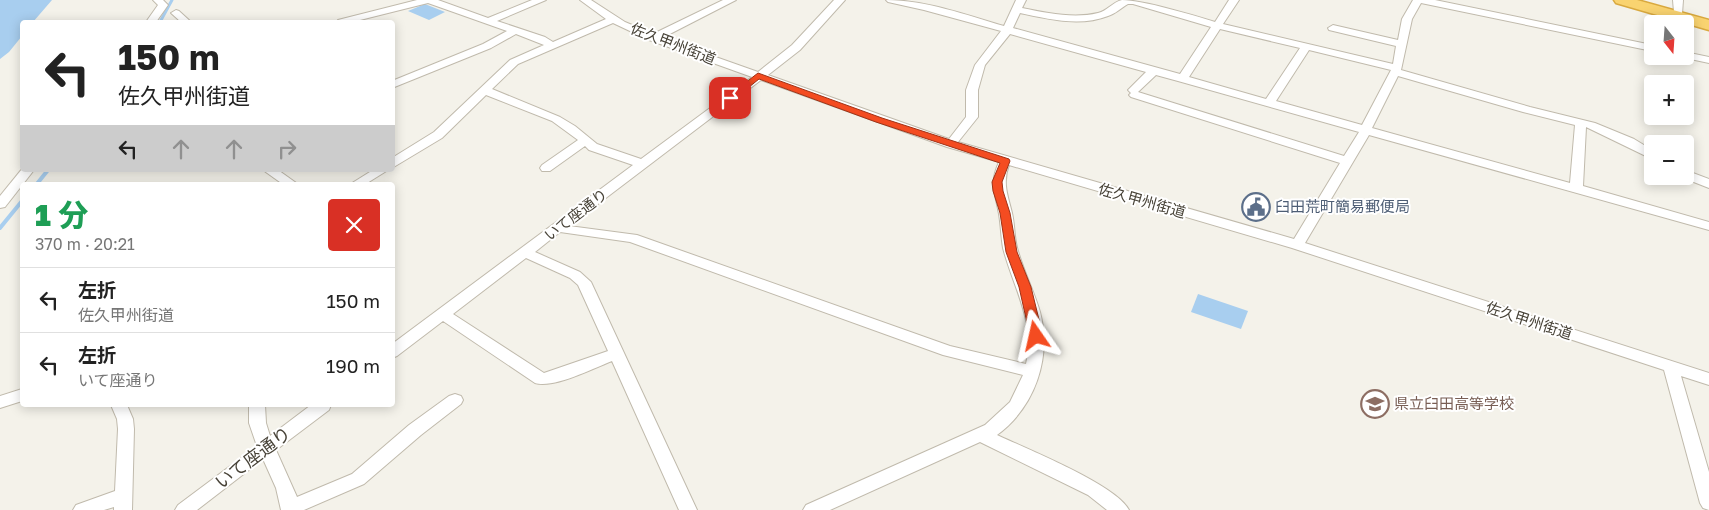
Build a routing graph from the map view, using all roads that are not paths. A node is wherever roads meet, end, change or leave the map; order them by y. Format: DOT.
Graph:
graph roads {
  1 [pos="158,0"];
  2 [pos="541,0"];
  3 [pos="584,0"];
  4 [pos="731,0"];
  5 [pos="840,0"];
  6 [pos="892,0"];
  7 [pos="1234,0"];
  8 [pos="1419,0"];
  9 [pos="1621,0"];
  10 [pos="1638,0"];
  11 [pos="1019,5"];
  12 [pos="1679,6"];
  13 [pos="176,13"];
  14 [pos="614,19"];
  15 [pos="152,20"];
  16 [pos="184,20"];
  17 [pos="350,20"];
  18 [pos="1709,20"];
  19 [pos="488,21"];
  20 [pos="1216,25"];
  21 [pos="1709,25"];
  22 [pos="1333,28"];
  23 [pos="515,30"];
  24 [pos="1006,30"];
  25 [pos="653,38"];
  26 [pos="1401,44"];
  27 [pos="551,45"];
  28 [pos="1306,46"];
  29 [pos="1644,46"];
  30 [pos="1694,57"];
  31 [pos="1709,60"];
  32 [pos="1396,70"];
  33 [pos="1153,71"];
  34 [pos="758,76"];
  35 [pos="1182,79"];
  36 [pos="395,84"];
  37 [pos="484,90"];
  38 [pos="1269,103"];
  39 [pos="1581,122"];
  40 [pos="1366,130"];
  41 [pos="585,141"];
  42 [pos="951,144"];
  43 [pos="1644,151"];
  44 [pos="1005,161"];
  45 [pos="1347,161"];
  46 [pos="395,162"];
  47 [pos="643,164"];
  48 [pos="546,168"];
  49 [pos="26,172"];
  50 [pos="272,172"];
  51 [pos="378,172"];
  52 [pos="1694,178"];
  53 [pos="288,182"];
  54 [pos="360,182"];
  55 [pos="1709,184"];
  56 [pos="1576,189"];
  57 [pos="0,204"];
  58 [pos="1709,226"];
  59 [pos="559,227"];
  60 [pos="1297,245"];
  61 [pos="526,253"];
  62 [pos="443,314"];
  63 [pos="395,350"];
  64 [pos="616,354"];
  65 [pos="1671,367"];
  66 [pos="1032,370"];
  67 [pos="1709,379"];
  68 [pos="20,397"];
  69 [pos="455,400"];
  70 [pos="0,402"];
  71 [pos="120,407"];
  72 [pos="257,407"];
  73 [pos="320,407"];
  74 [pos="981,435"];
  75 [pos="266,448"];
  76 [pos="123,503"];
  77 [pos="1709,503"];
  78 [pos="290,509"];
  79 [pos="82,510"];
  80 [pos="184,510"];
  81 [pos="688,510"];
  82 [pos="812,510"];
  83 [pos="1120,510"];
  1 -- 15 [label="street"];
  2 -- 19 [label="street"];
  3 -- 14 [label="street, 佐久甲州街道"];
  4 -- 25 [label="street"];
  5 -- 34 [label="street, いて座通り"];
  6 -- 24 [label="street"];
  7 -- 20 [label="street"];
  8 -- 26 [label="street"];
  8 -- 29 [label="street"];
  9 -- 21 [label="highway"];
  10 -- 12 [label="highway"];
  11 -- 20 [label="street"];
  11 -- 24 [label="street"];
  12 -- 18 [label="highway"];
  13 -- 16 [label="street"];
  14 -- 25 [label="street, 佐久甲州街道"];
  14 -- 27 [label="street"];
  17 -- 19 [label="street"];
  19 -- 23 [label="street"];
  20 -- 28 [label="street"];
  20 -- 35 [label="street"];
  22 -- 26 [label="street"];
  23 -- 27 [label="street"];
  23 -- 36 [label="street"];
  24 -- 33 [label="street"];
  24 -- 42 [label="street"];
  25 -- 34 [label="street, 佐久甲州街道"];
  26 -- 32 [label="street"];
  27 -- 37 [label="street"];
  28 -- 32 [label="street"];
  28 -- 38 [label="street"];
  30 -- 31 [label="street"];
  32 -- 39 [label="street"];
  32 -- 40 [label="street"];
  33 -- 35 [label="street"];
  33 -- 45 [label="street"];
  34 -- 42 [label="street, 佐久甲州街道"];
  34 -- 47 [label="street, いて座通り"];
  35 -- 38 [label="street"];
  37 -- 41 [label="street"];
  37 -- 46 [label="street"];
  38 -- 40 [label="street"];
  39 -- 43 [label="street"];
  39 -- 56 [label="street"];
  40 -- 45 [label="street"];
  40 -- 56 [label="street"];
  41 -- 47 [label="street"];
  41 -- 48 [label="street"];
  42 -- 44 [label="street, 佐久甲州街道"];
  44 -- 60 [label="street, 佐久甲州街道"];
  44 -- 66 [label="street"];
  45 -- 60 [label="street"];
  47 -- 59 [label="street, いて座通り"];
  49 -- 57 [label="street"];
  50 -- 53 [label="street"];
  51 -- 54 [label="street"];
  52 -- 55 [label="street"];
  56 -- 58 [label="street"];
  59 -- 61 [label="street, いて座通り"];
  59 -- 66 [label="street"];
  60 -- 65 [label="street, 佐久甲州街道"];
  61 -- 62 [label="street, いて座通り"];
  61 -- 64 [label="street"];
  62 -- 63 [label="street, いて座通り"];
  62 -- 64 [label="street"];
  64 -- 81 [label="street"];
  65 -- 67 [label="street, 佐久甲州街道"];
  65 -- 77 [label="street"];
  66 -- 74 [label="street"];
  68 -- 70 [label="street"];
  69 -- 78 [label="street"];
  71 -- 76 [label="street"];
  72 -- 75 [label="street"];
  73 -- 75 [label="street, いて座通り"];
  74 -- 82 [label="street"];
  74 -- 83 [label="street"];
  75 -- 78 [label="street"];
  75 -- 80 [label="street, いて座通り"];
  76 -- 79 [label="street"];
}
